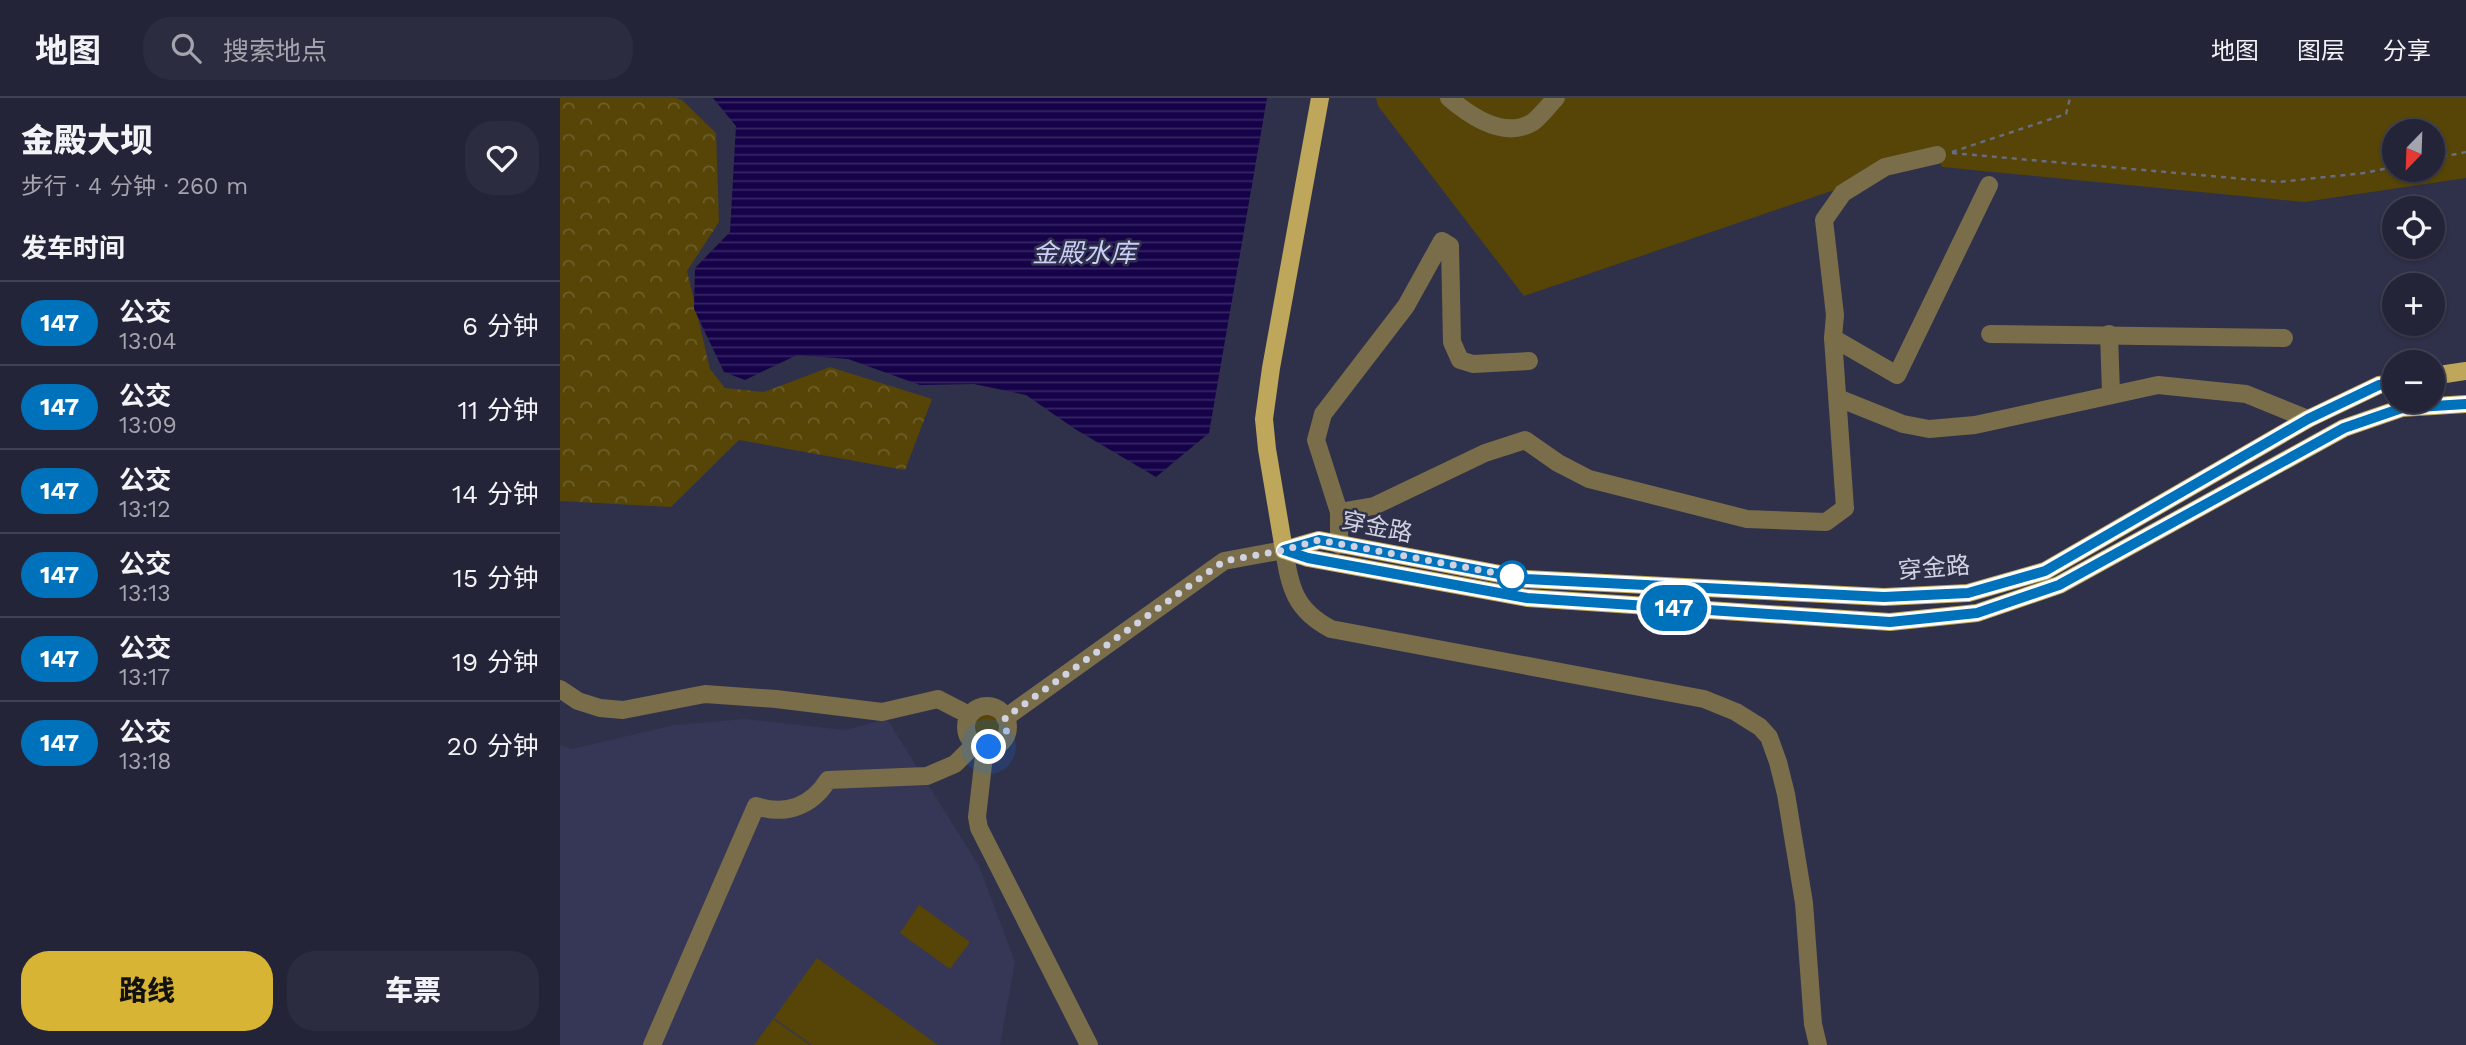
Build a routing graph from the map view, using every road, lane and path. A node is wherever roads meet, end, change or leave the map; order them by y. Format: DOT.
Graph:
graph roads {
  1 [pos="1321,98"];
  2 [pos="1448,98"];
  3 [pos="1556,98"];
  4 [pos="2070,98"];
  5 [pos="2466,152"];
  6 [pos="1937,155"];
  7 [pos="2445,156"];
  8 [pos="2382,169"];
  9 [pos="1989,185"];
  10 [pos="1990,334"];
  11 [pos="2109,334"];
  12 [pos="1833,338"];
  13 [pos="2284,338"];
  14 [pos="1529,361"];
  15 [pos="2466,371"];
  16 [pos="2445,374"];
  17 [pos="2382,385"];
  18 [pos="2111,393"];
  19 [pos="1838,398"];
  20 [pos="2466,404"];
  21 [pos="2308,419"];
  22 [pos="1339,512"];
  23 [pos="1339,545"];
  24 [pos="1284,550"];
  25 [pos="560,689"];
  26 [pos="969,715"];
  27 [pos="1005,718"];
  28 [pos="980,746"];
  29 [pos="652,1045"];
  30 [pos="1089,1045"];
  31 [pos="1818,1045"];
  1 -- 24 [label="main road"];
  2 -- 3 [label="street"];
  4 -- 8 [label="path"];
  5 -- 7 [label="path"];
  6 -- 12 [label="street"];
  9 -- 12 [label="street"];
  10 -- 11 [label="street"];
  11 -- 13 [label="street"];
  11 -- 18 [label="street"];
  12 -- 19 [label="street"];
  14 -- 22 [label="street"];
  15 -- 16 [label="main road"];
  17 -- 21 [label="main road, 穿金路"];
  18 -- 19 [label="street"];
  18 -- 21 [label="street"];
  19 -- 22 [label="street"];
  20 -- 24 [label="main road, 穿金路"];
  21 -- 23 [label="main road, 穿金路"];
  22 -- 23 [label="street"];
  23 -- 24 [label="main road, 穿金路"];
  24 -- 27 [label="street"];
  24 -- 31 [label="street"];
  25 -- 26 [label="street"];
  26 -- 27 [label="street"];
  26 -- 28 [label="street"];
  27 -- 28 [label="street"];
  28 -- 29 [label="street"];
  28 -- 30 [label="street"];
}
